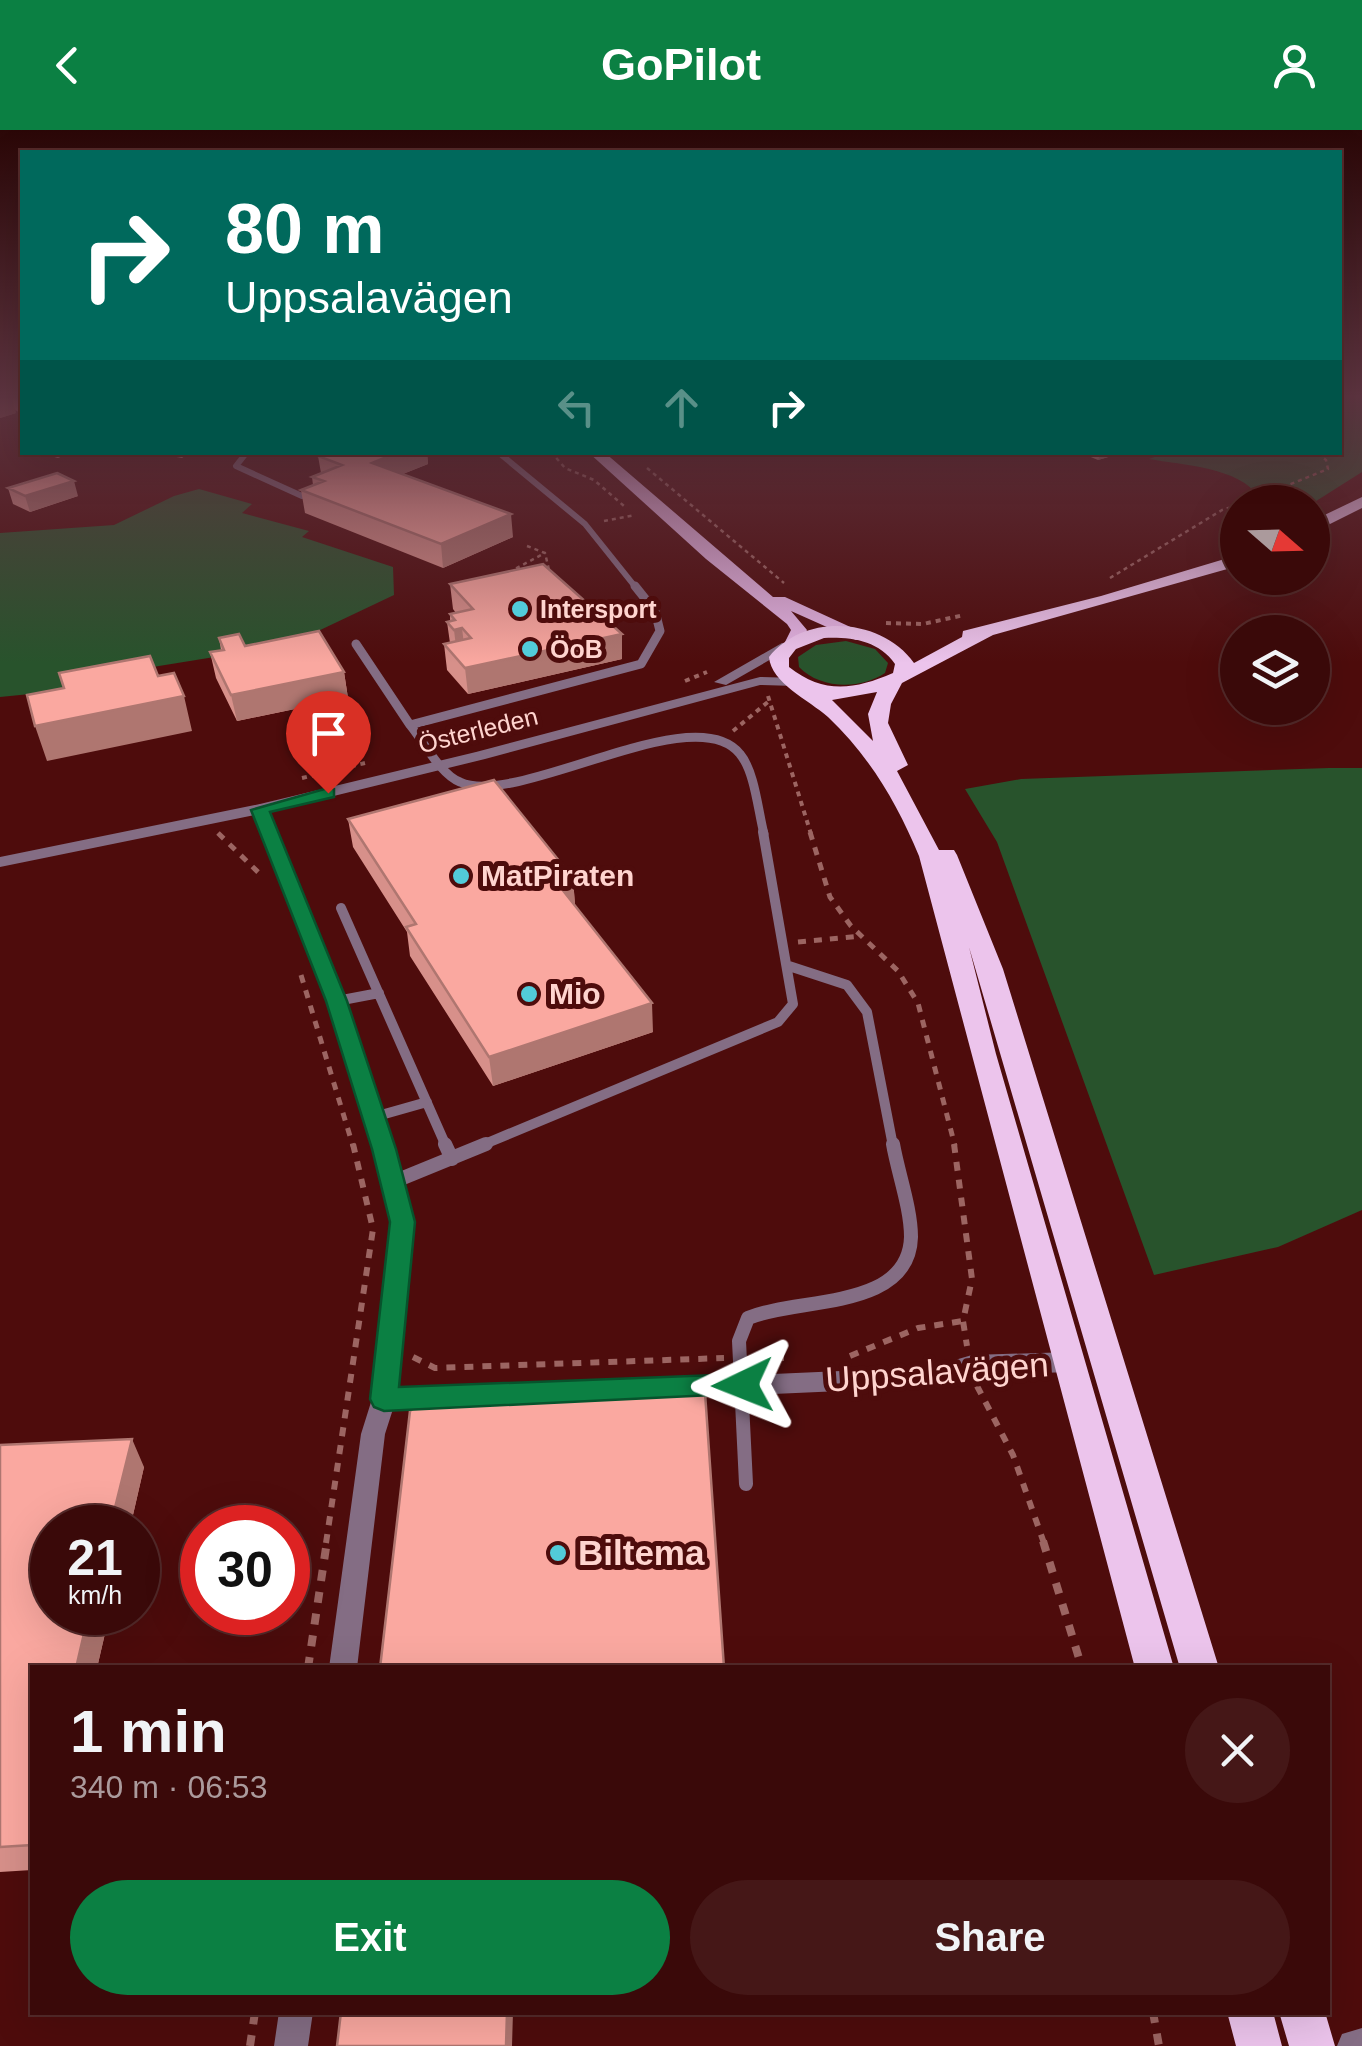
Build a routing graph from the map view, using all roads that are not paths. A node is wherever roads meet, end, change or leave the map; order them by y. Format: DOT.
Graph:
graph roads {
  1 [pos="274,483"];
  2 [pos="536,483"];
  3 [pos="628,483"];
  4 [pos="302,496"];
  5 [pos="1362,502"];
  6 [pos="1330,519"];
  7 [pos="1220,566"];
  8 [pos="760,592"];
  9 [pos="869,631"];
  10 [pos="986,631"];
  11 [pos="356,644"];
  12 [pos="791,644"];
  13 [pos="898,678"];
  14 [pos="798,683"];
  15 [pos="674,704"];
  16 [pos="410,725"];
  17 [pos="444,765"];
  18 [pos="260,810"];
  19 [pos="0,862"];
  20 [pos="342,908"];
  21 [pos="788,966"];
  22 [pos="378,993"];
  23 [pos="337,1001"];
  24 [pos="427,1102"];
  25 [pos="374,1117"];
  26 [pos="452,1159"];
  27 [pos="392,1182"];
  28 [pos="1108,1360"];
  29 [pos="1071,1362"];
  30 [pos="743,1385"];
  31 [pos="664,1388"];
  32 [pos="484,1395"];
  33 [pos="384,1399"];
  34 [pos="746,1484"];
  35 [pos="343,1665"];
  36 [pos="1154,1665"];
  37 [pos="1199,1665"];
  38 [pos="296,2015"];
  39 [pos="1251,2015"];
  40 [pos="1303,2015"];
  41 [pos="1362,2045"];
  42 [pos="291,2046"];
  43 [pos="1259,2046"];
  44 [pos="1312,2046"];
  45 [pos="1354,2046"];
  1 -- 4 [label="lane"];
  2 -- 16 [label="lane"];
  3 -- 8 [label="main road"];
  5 -- 6 [label="highway"];
  7 -- 10 [label="highway"];
  8 -- 9 [label="main road"];
  8 -- 12 [label="main road"];
  9 -- 10 [label="highway"];
  9 -- 12 [label="highway"];
  9 -- 13 [label="highway"];
  10 -- 13 [label="highway"];
  11 -- 16 [label="lane"];
  12 -- 14 [label="highway"];
  12 -- 15 [label="street, Österleden"];
  13 -- 14 [label="highway"];
  13 -- 28 [label="highway"];
  14 -- 15 [label="street, Österleden"];
  14 -- 29 [label="highway"];
  15 -- 17 [label="street, Österleden"];
  16 -- 17 [label="lane"];
  17 -- 18 [label="street, Österleden"];
  17 -- 21 [label="lane"];
  18 -- 19 [label="street, Österleden"];
  18 -- 23 [label="street"];
  20 -- 22 [label="lane"];
  21 -- 26 [label="lane"];
  21 -- 30 [label="lane"];
  22 -- 23 [label="lane"];
  22 -- 24 [label="lane"];
  23 -- 25 [label="street"];
  24 -- 25 [label="lane"];
  24 -- 26 [label="lane"];
  25 -- 27 [label="street"];
  26 -- 27 [label="lane"];
  27 -- 33 [label="street"];
  28 -- 29 [label="highway"];
  28 -- 37 [label="highway"];
  29 -- 30 [label="street, Uppsalavägen"];
  29 -- 36 [label="highway"];
  30 -- 31 [label="street, Uppsalavägen"];
  30 -- 34 [label="lane"];
  32 -- 33 [label="street"];
  33 -- 35 [label="street"];
  38 -- 42 [label="street"];
  39 -- 43 [label="highway"];
  40 -- 44 [label="highway"];
  41 -- 45 [label="street"];
}
